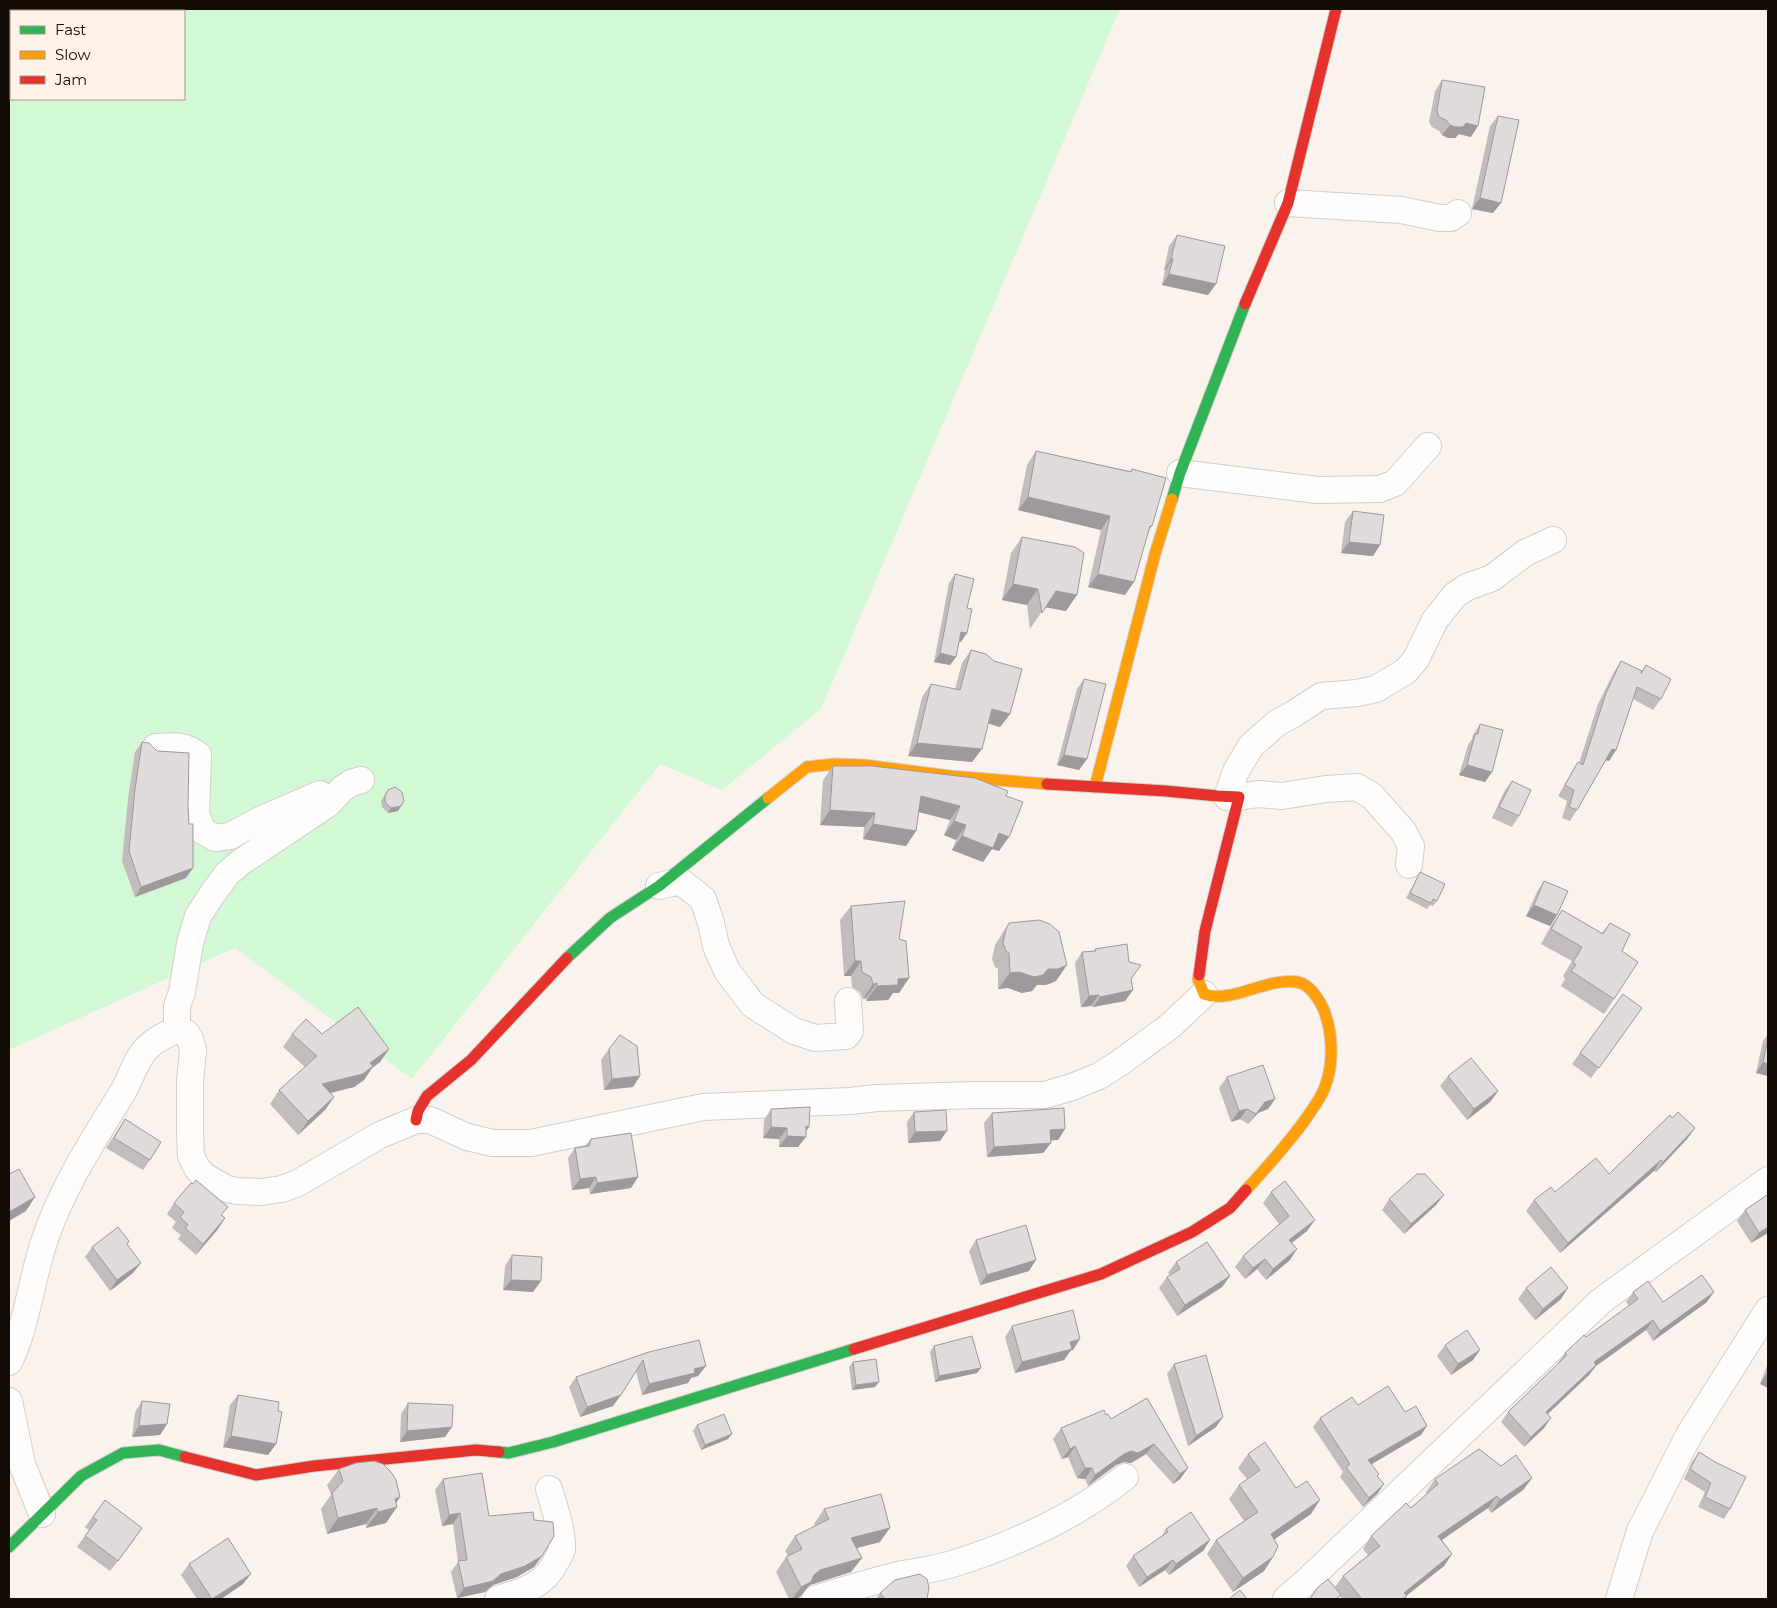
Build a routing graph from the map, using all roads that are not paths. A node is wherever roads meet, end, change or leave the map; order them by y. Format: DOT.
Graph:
graph roads {
  1 [pos="1336,9"];
  2 [pos="1288,203"];
  3 [pos="1458,213"];
  4 [pos="1428,446"];
  5 [pos="1180,473"];
  6 [pos="1553,540"];
  7 [pos="156,747"];
  8 [pos="1095,787"];
  9 [pos="1233,797"];
  10 [pos="1409,865"];
  11 [pos="658,886"];
  12 [pos="1204,994"];
  13 [pos="848,1002"];
  14 [pos="177,1029"];
  15 [pos="416,1120"];
  16 [pos="1768,1180"];
  17 [pos="1768,1310"];
  18 [pos="9,1362"];
  19 [pos="9,1401"];
  20 [pos="1125,1478"];
  21 [pos="549,1489"];
  22 [pos="42,1514"];
  23 [pos="9,1547"];
  24 [pos="498,1599"];
  25 [pos="815,1599"];
  26 [pos="1286,1599"];
  27 [pos="1619,1599"];
  1 -- 2 [label="street"];
  2 -- 3 [label="street"];
  2 -- 5 [label="street"];
  4 -- 5 [label="street"];
  5 -- 8 [label="street"];
  6 -- 9 [label="street"];
  7 -- 14 [label="street"];
  8 -- 9 [label="street"];
  8 -- 11 [label="street"];
  9 -- 10 [label="street"];
  9 -- 12 [label="street"];
  11 -- 13 [label="street"];
  11 -- 15 [label="street"];
  12 -- 15 [label="street"];
  12 -- 22 [label="street"];
  14 -- 15 [label="street"];
  14 -- 18 [label="street"];
  16 -- 26 [label="street"];
  17 -- 27 [label="street"];
  19 -- 22 [label="street"];
  20 -- 25 [label="street"];
  21 -- 24 [label="street"];
  22 -- 23 [label="street"];
}
